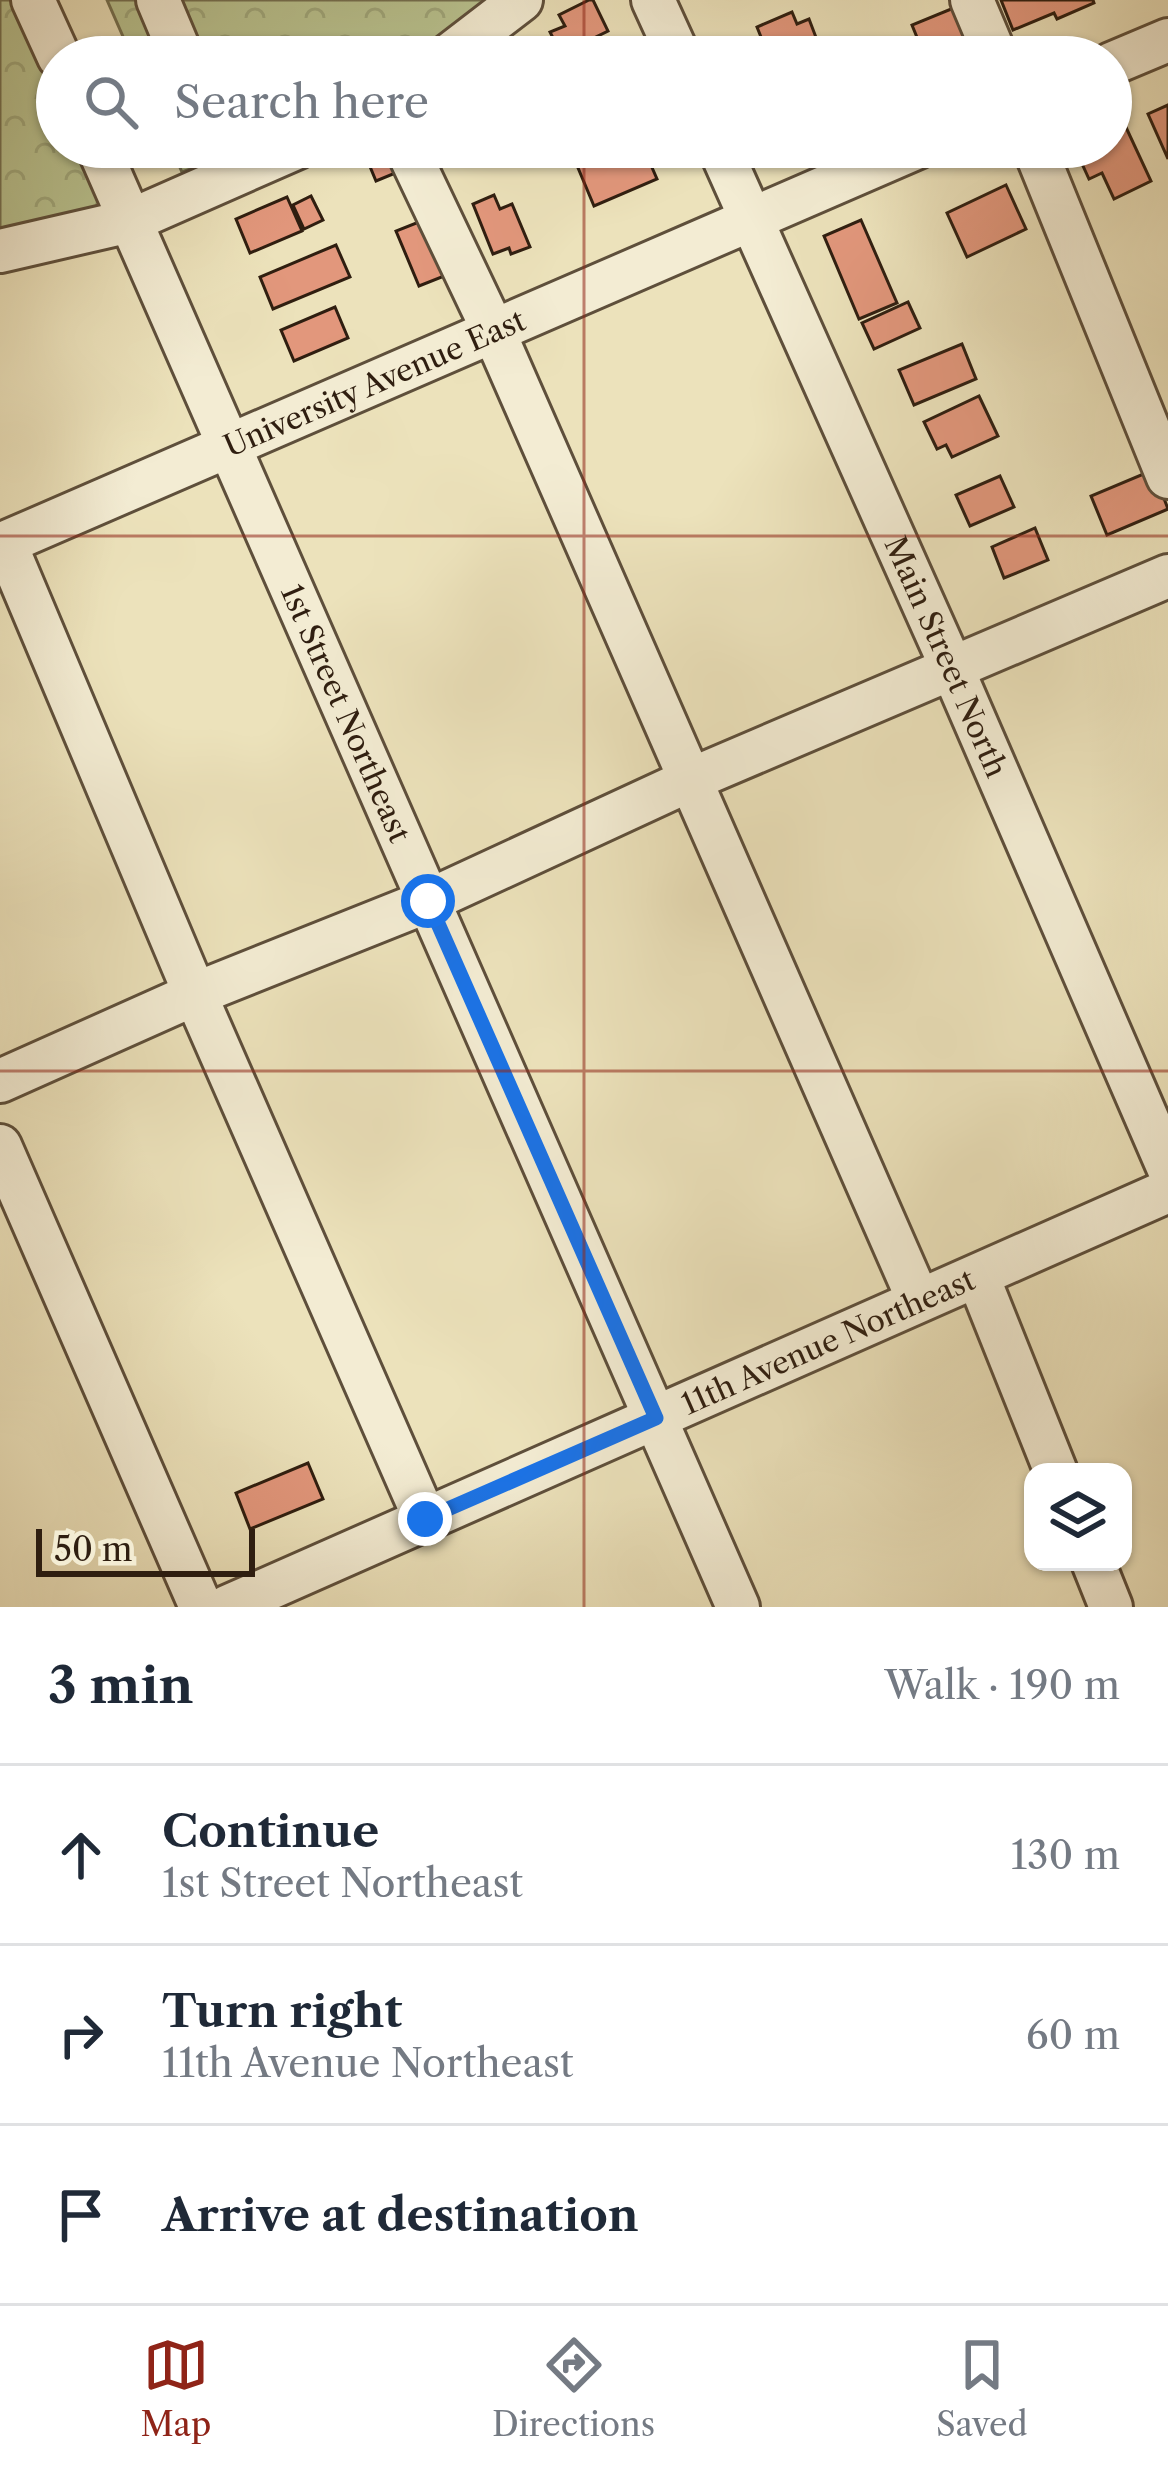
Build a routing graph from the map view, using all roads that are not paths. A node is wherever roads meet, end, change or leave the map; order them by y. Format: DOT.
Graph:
graph roads {
  1 [pos="34,0"];
  2 [pos="158,0"];
  3 [pos="521,0"];
  4 [pos="653,0"];
  5 [pos="972,0"];
  6 [pos="49,36"];
  7 [pos="173,36"];
  8 [pos="474,36"];
  9 [pos="669,36"];
  10 [pos="987,36"];
  11 [pos="1168,40"];
  12 [pos="1132,55"];
  13 [pos="107,168"];
  14 [pos="250,168"];
  15 [pos="416,168"];
  16 [pos="728,168"];
  17 [pos="870,168"];
  18 [pos="1043,168"];
  19 [pos="130,220"];
  20 [pos="752,220"];
  21 [pos="0,251"];
  22 [pos="494,332"];
  23 [pos="228,448"];
  24 [pos="1168,477"];
  25 [pos="3,544"];
  26 [pos="1168,576"];
  27 [pos="952,668"];
  28 [pos="692,779"];
  29 [pos="428,901"];
  30 [pos="196,994"];
  31 [pos="0,1081"];
  32 [pos="0,1146"];
  33 [pos="1168,1167"];
  34 [pos="1168,1191"];
  35 [pos="978,1277"];
  36 [pos="918,1299"];
  37 [pos="656,1418"];
  38 [pos="1052,1463"];
  39 [pos="425,1519"];
  40 [pos="1097,1571"];
  41 [pos="201,1607"];
  42 [pos="227,1607"];
  43 [pos="738,1607"];
  44 [pos="1111,1607"];
  1 -- 6 [label="street"];
  2 -- 7 [label="street"];
  3 -- 8 [label="street"];
  4 -- 9 [label="street"];
  5 -- 10 [label="street"];
  11 -- 12 [label="street"];
  13 -- 19 [label="street, 1st Street Northeast"];
  14 -- 19 [label="street"];
  15 -- 22 [label="street"];
  16 -- 20 [label="street, Main Street North"];
  17 -- 20 [label="street, University Avenue East"];
  18 -- 24 [label="street"];
  19 -- 21 [label="street"];
  19 -- 23 [label="street, 1st Street Northeast"];
  20 -- 22 [label="street, University Avenue East"];
  20 -- 27 [label="street, Main Street North"];
  22 -- 23 [label="street, University Avenue East"];
  22 -- 28 [label="street"];
  23 -- 25 [label="street, University Avenue East"];
  23 -- 29 [label="street, 1st Street Northeast"];
  25 -- 30 [label="street"];
  26 -- 27 [label="street"];
  27 -- 28 [label="street"];
  27 -- 33 [label="street, Main Street North"];
  28 -- 29 [label="street"];
  28 -- 36 [label="street"];
  29 -- 30 [label="street"];
  29 -- 37 [label="street, 1st Street Northeast"];
  30 -- 31 [label="street"];
  30 -- 39 [label="street"];
  32 -- 41 [label="street"];
  34 -- 35 [label="street, 11th Avenue Northeast"];
  35 -- 36 [label="street, 11th Avenue Northeast"];
  35 -- 38 [label="street"];
  36 -- 37 [label="street, 11th Avenue Northeast"];
  37 -- 39 [label="street, 11th Avenue Northeast"];
  37 -- 43 [label="street, 1st Street Northeast"];
  39 -- 42 [label="street, 11th Avenue Northeast"];
  40 -- 44 [label="street"];
}
